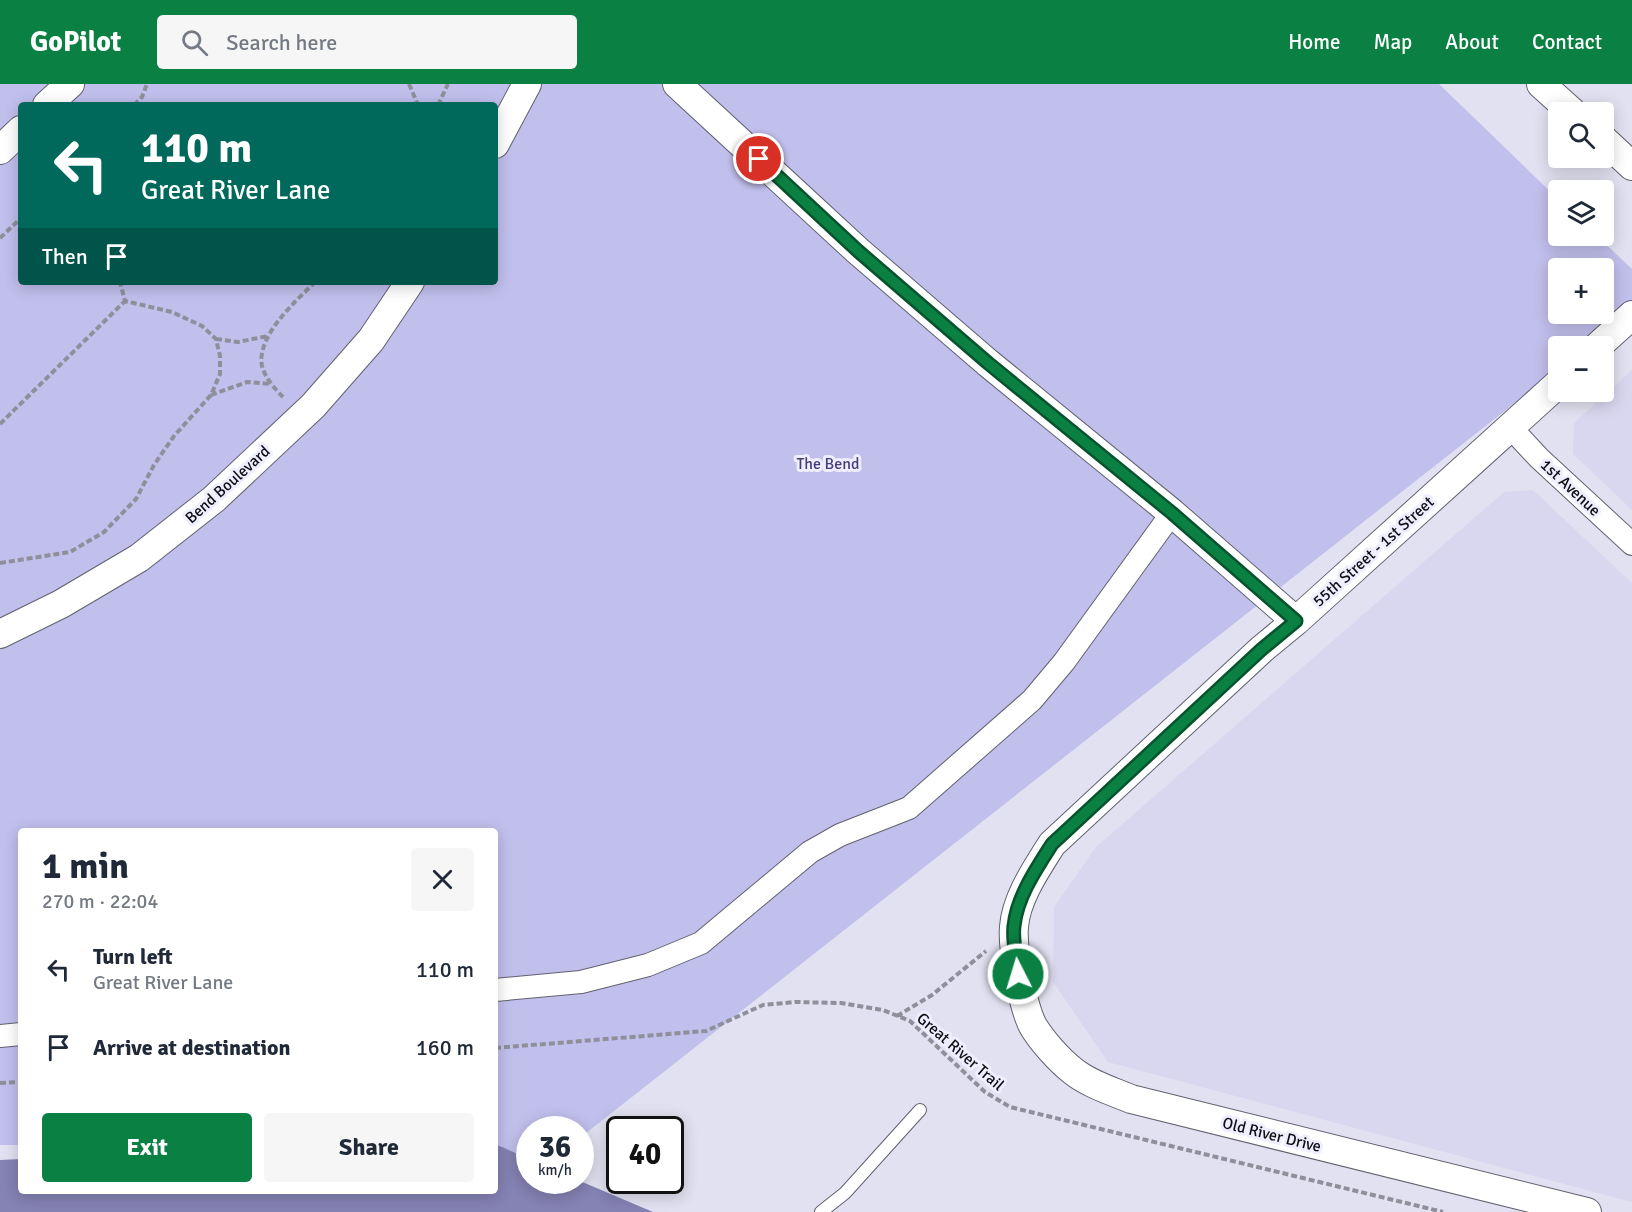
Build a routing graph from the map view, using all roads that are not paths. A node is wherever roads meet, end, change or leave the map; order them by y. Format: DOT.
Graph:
graph roads {
  1 [pos="70,84"];
  2 [pos="527,84"];
  3 [pos="677,84"];
  4 [pos="1541,84"];
  5 [pos="50,102"];
  6 [pos="1561,102"];
  7 [pos="18,133"];
  8 [pos="498,138"];
  9 [pos="1614,149"];
  10 [pos="0,150"];
  11 [pos="1632,166"];
  12 [pos="408,285"];
  13 [pos="1632,315"];
  14 [pos="1609,336"];
  15 [pos="1548,393"];
  16 [pos="1511,428"];
  17 [pos="1172,513"];
  18 [pos="1632,544"];
  19 [pos="1296,621"];
  20 [pos="0,634"];
  21 [pos="1018,974"];
  22 [pos="498,990"];
  23 [pos="18,1034"];
  24 [pos="0,1036"];
  25 [pos="920,1110"];
  26 [pos="821,1212"];
  27 [pos="1587,1212"];
  1 -- 5 [label="street"];
  2 -- 8 [label="street"];
  3 -- 17 [label="street"];
  4 -- 6 [label="street"];
  7 -- 10 [label="street"];
  9 -- 11 [label="street"];
  12 -- 20 [label="street, Bend Boulevard"];
  13 -- 14 [label="street"];
  15 -- 16 [label="street, 55th Street - 1st Street"];
  16 -- 18 [label="street, 1st Avenue"];
  16 -- 19 [label="street, 55th Street - 1st Street"];
  17 -- 19 [label="street"];
  17 -- 22 [label="street"];
  19 -- 21 [label="street, 55th Street - 1st Street"];
  21 -- 27 [label="street, Old River Drive"];
  23 -- 24 [label="street"];
  25 -- 26 [label="lane"];
}
